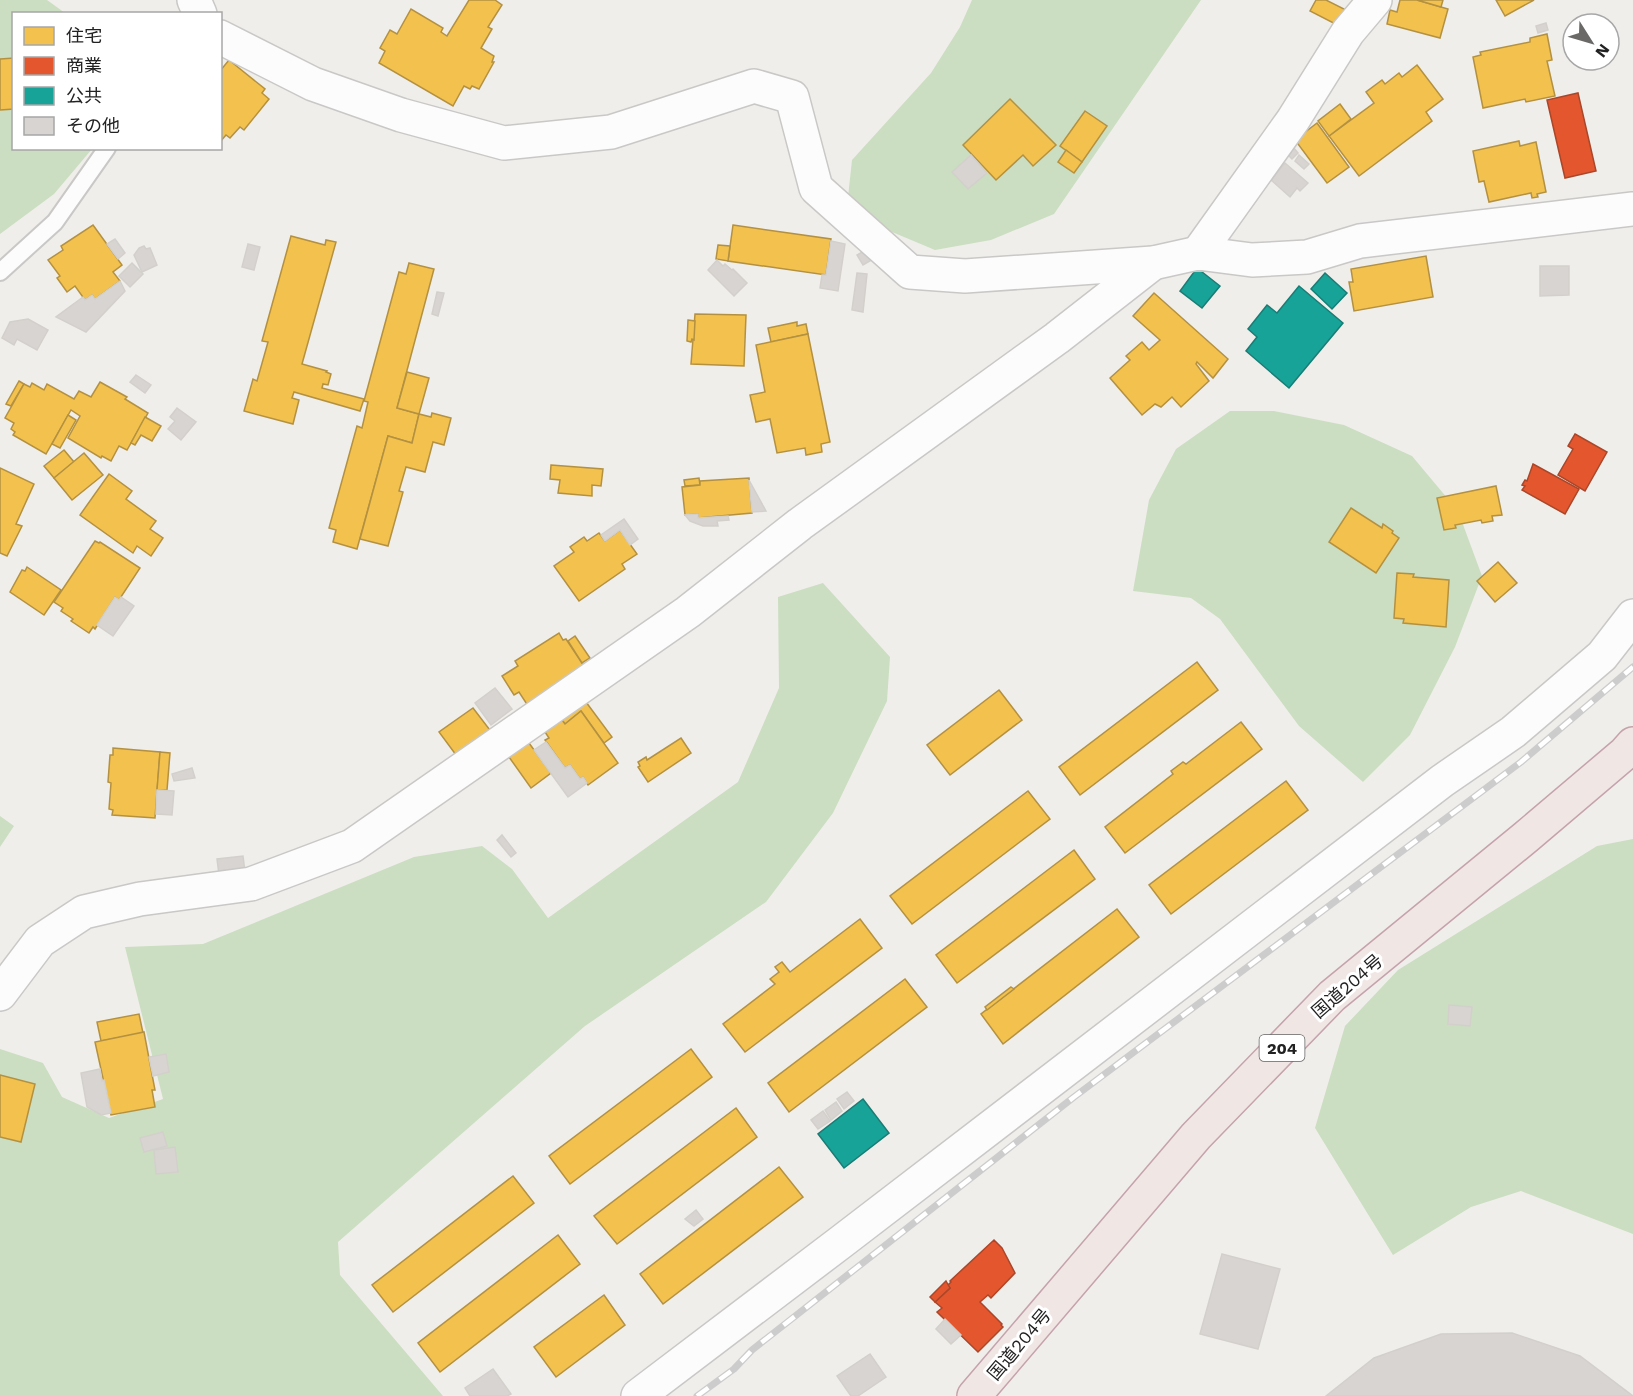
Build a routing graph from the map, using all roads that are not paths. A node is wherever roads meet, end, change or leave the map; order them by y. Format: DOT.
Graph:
graph roads {
  1 [pos="1375,0"];
  2 [pos="222,38"];
  3 [pos="106,150"];
  4 [pos="1633,209"];
  5 [pos="1197,253"];
  6 [pos="1154,263"];
  7 [pos="0,272"];
  8 [pos="1633,616"];
  9 [pos="1633,744"];
  10 [pos="0,994"];
  11 [pos="638,1396"];
  12 [pos="974,1396"];
  1 -- 5 [label="street"];
  2 -- 6 [label="street"];
  3 -- 7 [label="lane"];
  4 -- 5 [label="street"];
  5 -- 6 [label="street"];
  6 -- 10 [label="street"];
  8 -- 11 [label="street"];
  9 -- 12 [label="highway, 国道204号 / 204"];
}
